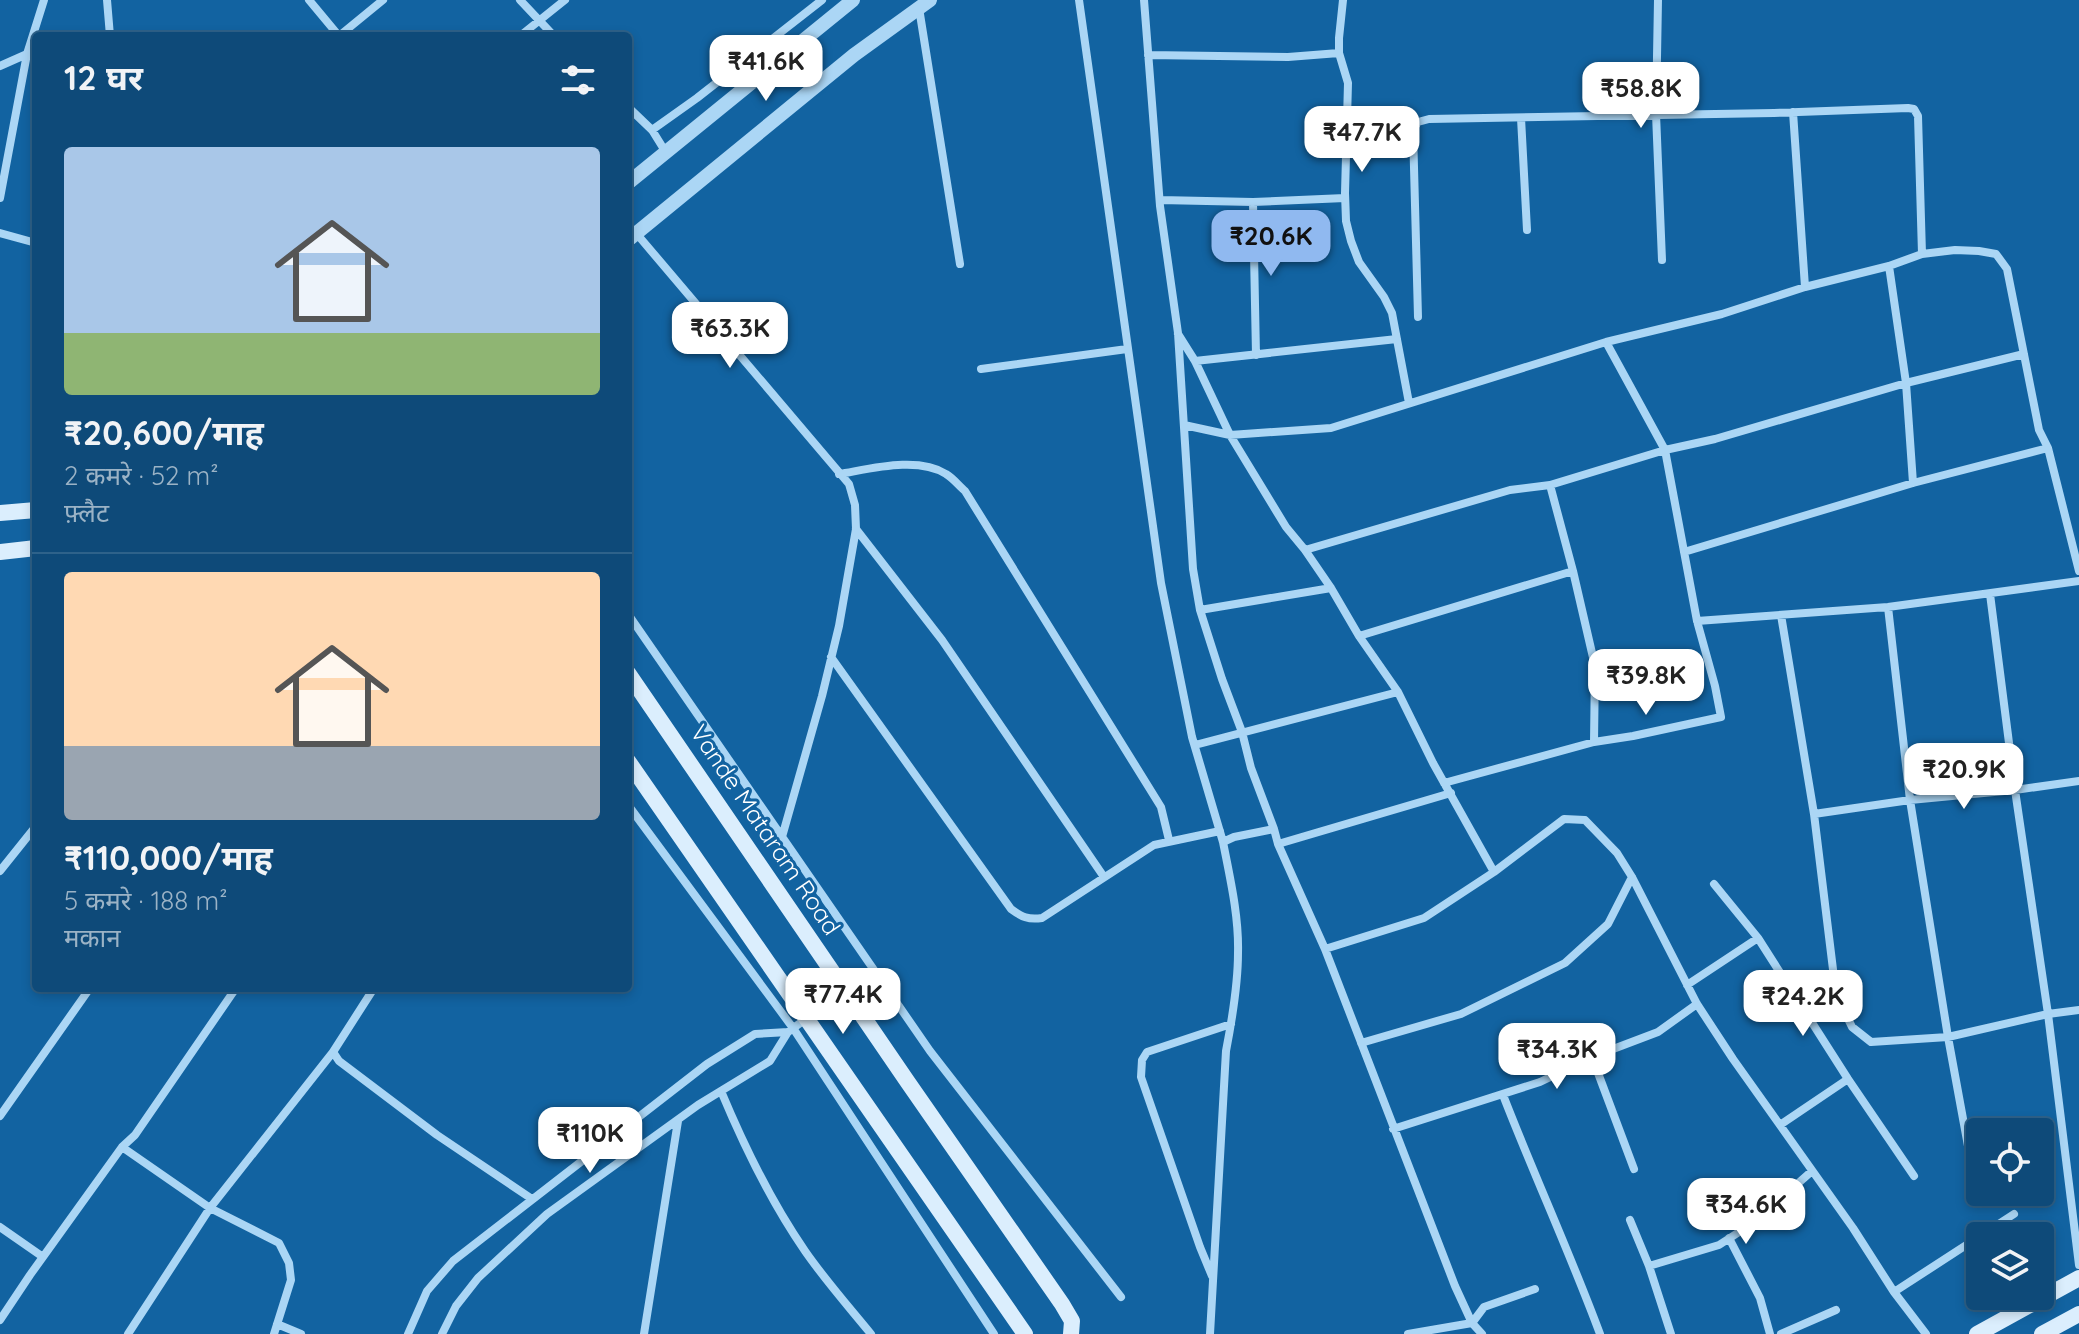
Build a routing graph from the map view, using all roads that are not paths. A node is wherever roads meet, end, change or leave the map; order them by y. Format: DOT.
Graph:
graph roads {
  1 [pos="44,0"];
  2 [pos="107,0"];
  3 [pos="309,0"];
  4 [pos="383,0"];
  5 [pos="520,0"];
  6 [pos="565,0"];
  7 [pos="822,0"];
  8 [pos="853,0"];
  9 [pos="1079,0"];
  10 [pos="1144,0"];
  11 [pos="1343,0"];
  12 [pos="1658,0"];
  13 [pos="924,4"];
  14 [pos="539,22"];
  15 [pos="34,32"];
  16 [pos="110,32"];
  17 [pos="336,32"];
  18 [pos="344,32"];
  19 [pos="525,32"];
  20 [pos="550,32"];
  21 [pos="32,38"];
  22 [pos="1339,53"];
  23 [pos="27,54"];
  24 [pos="1148,55"];
  25 [pos="0,66"];
  26 [pos="632,111"];
  27 [pos="1793,112"];
  28 [pos="1656,114"];
  29 [pos="1521,118"];
  30 [pos="652,130"];
  31 [pos="665,151"];
  32 [pos="632,180"];
  33 [pos="0,198"];
  34 [pos="1345,198"];
  35 [pos="1160,200"];
  36 [pos="1253,202"];
  37 [pos="1527,230"];
  38 [pos="0,233"];
  39 [pos="632,237"];
  40 [pos="32,242"];
  41 [pos="1922,254"];
  42 [pos="1662,260"];
  43 [pos="960,264"];
  44 [pos="1889,266"];
  45 [pos="1805,287"];
  46 [pos="1418,317"];
  47 [pos="1178,333"];
  48 [pos="1397,339"];
  49 [pos="1606,342"];
  50 [pos="1127,349"];
  51 [pos="2024,354"];
  52 [pos="1256,355"];
  53 [pos="1195,361"];
  54 [pos="981,369"];
  55 [pos="1906,383"];
  56 [pos="1409,403"];
  57 [pos="1184,425"];
  58 [pos="1230,435"];
  59 [pos="2048,448"];
  60 [pos="1665,450"];
  61 [pos="839,474"];
  62 [pos="1913,483"];
  63 [pos="1550,485"];
  64 [pos="32,510"];
  65 [pos="0,513"];
  66 [pos="856,529"];
  67 [pos="32,548"];
  68 [pos="1305,550"];
  69 [pos="0,552"];
  70 [pos="1684,552"];
  71 [pos="1573,571"];
  72 [pos="2079,571"];
  73 [pos="2079,581"];
  74 [pos="1331,588"];
  75 [pos="1990,594"];
  76 [pos="1888,607"];
  77 [pos="1200,610"];
  78 [pos="1781,615"];
  79 [pos="632,620"];
  80 [pos="1697,621"];
  81 [pos="1359,636"];
  82 [pos="831,657"];
  83 [pos="632,679"];
  84 [pos="1398,692"];
  85 [pos="1242,732"];
  86 [pos="1594,742"];
  87 [pos="1195,745"];
  88 [pos="632,767"];
  89 [pos="2079,781"];
  90 [pos="1444,783"];
  91 [pos="2015,790"];
  92 [pos="1451,793"];
  93 [pos="1910,800"];
  94 [pos="632,811"];
  95 [pos="1814,814"];
  96 [pos="1274,829"];
  97 [pos="32,831"];
  98 [pos="1220,831"];
  99 [pos="782,837"];
  100 [pos="1169,840"];
  101 [pos="1223,842"];
  102 [pos="1278,844"];
  103 [pos="0,871"];
  104 [pos="1494,872"];
  105 [pos="1104,877"];
  106 [pos="1632,877"];
  107 [pos="1714,884"];
  108 [pos="1758,938"];
  109 [pos="1325,949"];
  110 [pos="1687,985"];
  111 [pos="87,992"];
  112 [pos="233,992"];
  113 [pos="371,992"];
  114 [pos="1697,1004"];
  115 [pos="2079,1010"];
  116 [pos="2048,1014"];
  117 [pos="807,1018"];
  118 [pos="1231,1024"];
  119 [pos="790,1030"];
  120 [pos="1948,1037"];
  121 [pos="1361,1043"];
  122 [pos="333,1052"];
  123 [pos="1592,1057"];
  124 [pos="1848,1079"];
  125 [pos="721,1091"];
  126 [pos="1503,1095"];
  127 [pos="0,1116"];
  128 [pos="678,1121"];
  129 [pos="1780,1125"];
  130 [pos="1393,1129"];
  131 [pos="1966,1135"];
  132 [pos="122,1147"];
  133 [pos="1634,1169"];
  134 [pos="1812,1171"];
  135 [pos="1914,1176"];
  136 [pos="532,1199"];
  137 [pos="210,1208"];
  138 [pos="2014,1214"];
  139 [pos="1630,1220"];
  140 [pos="0,1227"];
  141 [pos="1729,1238"];
  142 [pos="43,1257"];
  143 [pos="2079,1265"];
  144 [pos="1649,1266"];
  145 [pos="1213,1277"];
  146 [pos="2079,1278"];
  147 [pos="1535,1289"];
  148 [pos="1894,1292"];
  149 [pos="1121,1297"];
  150 [pos="1836,1310"];
  151 [pos="2079,1314"];
  152 [pos="0,1320"];
  153 [pos="1472,1323"];
  154 [pos="276,1329"];
  155 [pos="128,1334"];
  156 [pos="301,1334"];
  157 [pos="408,1334"];
  158 [pos="442,1334"];
  159 [pos="644,1334"];
  160 [pos="871,1334"];
  161 [pos="994,1334"];
  162 [pos="1025,1334"];
  163 [pos="1071,1334"];
  164 [pos="1210,1334"];
  165 [pos="1408,1334"];
  166 [pos="1482,1334"];
  167 [pos="1600,1334"];
  168 [pos="1671,1334"];
  169 [pos="1770,1334"];
  170 [pos="1781,1334"];
  171 [pos="1926,1334"];
  172 [pos="1977,1334"];
  173 [pos="2042,1334"];
  1 -- 15 [label="street"];
  2 -- 16 [label="street"];
  3 -- 17 [label="street"];
  4 -- 18 [label="street"];
  5 -- 14 [label="street"];
  6 -- 14 [label="street"];
  7 -- 30 [label="street"];
  8 -- 31 [label="street"];
  9 -- 50 [label="street"];
  10 -- 24 [label="street"];
  11 -- 22 [label="street"];
  12 -- 28 [label="street"];
  13 -- 39 [label="street"];
  13 -- 43 [label="street"];
  14 -- 19 [label="street"];
  14 -- 20 [label="street"];
  21 -- 23 [label="street"];
  22 -- 24 [label="street"];
  22 -- 34 [label="street"];
  23 -- 25 [label="street"];
  23 -- 33 [label="street"];
  24 -- 35 [label="street"];
  26 -- 30 [label="street"];
  27 -- 28 [label="street"];
  27 -- 41 [label="street"];
  27 -- 45 [label="street"];
  28 -- 29 [label="street"];
  28 -- 42 [label="street"];
  29 -- 37 [label="street"];
  29 -- 46 [label="street"];
  30 -- 31 [label="street"];
  31 -- 32 [label="street"];
  34 -- 36 [label="street"];
  34 -- 48 [label="street"];
  35 -- 36 [label="street"];
  35 -- 47 [label="street"];
  36 -- 52 [label="street"];
  38 -- 40 [label="street"];
  39 -- 61 [label="street"];
  41 -- 44 [label="street"];
  41 -- 51 [label="street"];
  44 -- 45 [label="street"];
  44 -- 55 [label="street"];
  45 -- 49 [label="street"];
  47 -- 53 [label="street"];
  47 -- 57 [label="street"];
  48 -- 52 [label="street"];
  48 -- 56 [label="street"];
  49 -- 56 [label="street"];
  49 -- 60 [label="street"];
  50 -- 54 [label="street"];
  50 -- 87 [label="street"];
  51 -- 55 [label="street"];
  51 -- 59 [label="street"];
  52 -- 53 [label="street"];
  53 -- 58 [label="street"];
  55 -- 60 [label="street"];
  55 -- 62 [label="street"];
  56 -- 58 [label="street"];
  57 -- 58 [label="street"];
  57 -- 77 [label="street"];
  58 -- 68 [label="street"];
  59 -- 62 [label="street"];
  59 -- 72 [label="street"];
  60 -- 63 [label="street"];
  60 -- 70 [label="street"];
  61 -- 66 [label="street"];
  61 -- 100 [label="street"];
  62 -- 70 [label="street"];
  63 -- 68 [label="street"];
  63 -- 71 [label="street"];
  64 -- 65 [label="main road"];
  66 -- 82 [label="street"];
  66 -- 105 [label="street"];
  67 -- 69 [label="main road"];
  68 -- 74 [label="street"];
  70 -- 80 [label="street"];
  71 -- 81 [label="street"];
  71 -- 86 [label="street"];
  73 -- 75 [label="street"];
  74 -- 77 [label="street"];
  74 -- 81 [label="street"];
  75 -- 76 [label="street"];
  75 -- 91 [label="street"];
  76 -- 78 [label="street"];
  76 -- 93 [label="street"];
  77 -- 85 [label="street"];
  78 -- 80 [label="street"];
  78 -- 95 [label="street"];
  79 -- 99 [label="street"];
  80 -- 86 [label="street"];
  81 -- 84 [label="street"];
  82 -- 99 [label="street"];
  82 -- 105 [label="street"];
  83 -- 163 [label="main road, Vande Mataram Road"];
  84 -- 85 [label="street"];
  84 -- 90 [label="street"];
  85 -- 87 [label="street"];
  85 -- 96 [label="street"];
  86 -- 90 [label="street"];
  87 -- 98 [label="street"];
  88 -- 117 [label="main road"];
  89 -- 91 [label="street"];
  90 -- 92 [label="street"];
  91 -- 93 [label="street"];
  91 -- 116 [label="street"];
  92 -- 102 [label="street"];
  92 -- 104 [label="street"];
  93 -- 95 [label="street"];
  93 -- 120 [label="street"];
  94 -- 119 [label="street"];
  95 -- 120 [label="street"];
  96 -- 101 [label="street"];
  96 -- 102 [label="street"];
  97 -- 103 [label="street"];
  98 -- 100 [label="street"];
  98 -- 101 [label="street"];
  99 -- 149 [label="street"];
  100 -- 105 [label="street"];
  101 -- 118 [label="street"];
  102 -- 109 [label="street"];
  104 -- 106 [label="street"];
  104 -- 109 [label="street"];
  106 -- 110 [label="street"];
  106 -- 121 [label="street"];
  107 -- 108 [label="street"];
  108 -- 110 [label="street"];
  108 -- 124 [label="street"];
  109 -- 121 [label="street"];
  110 -- 114 [label="street"];
  111 -- 127 [label="street"];
  112 -- 132 [label="street"];
  113 -- 122 [label="street"];
  114 -- 123 [label="street"];
  114 -- 129 [label="street"];
  115 -- 116 [label="street"];
  116 -- 120 [label="street"];
  116 -- 143 [label="street"];
  117 -- 119 [label="street"];
  117 -- 162 [label="main road"];
  118 -- 145 [label="street"];
  118 -- 145 [label="street"];
  119 -- 125 [label="street"];
  119 -- 136 [label="street"];
  119 -- 161 [label="street"];
  120 -- 131 [label="street"];
  121 -- 130 [label="street"];
  122 -- 136 [label="street"];
  122 -- 137 [label="street"];
  123 -- 126 [label="street"];
  123 -- 133 [label="street"];
  124 -- 129 [label="street"];
  124 -- 135 [label="street"];
  125 -- 128 [label="street"];
  125 -- 160 [label="street"];
  126 -- 130 [label="street"];
  126 -- 167 [label="street"];
  128 -- 158 [label="street"];
  128 -- 159 [label="street"];
  129 -- 134 [label="street"];
  130 -- 153 [label="street"];
  132 -- 137 [label="street"];
  132 -- 142 [label="street"];
  134 -- 141 [label="street"];
  134 -- 148 [label="street"];
  136 -- 157 [label="street"];
  137 -- 154 [label="street"];
  137 -- 155 [label="street"];
  138 -- 148 [label="street"];
  139 -- 144 [label="street"];
  140 -- 142 [label="street"];
  141 -- 144 [label="street"];
  141 -- 169 [label="street"];
  142 -- 152 [label="street"];
  144 -- 168 [label="street"];
  145 -- 164 [label="street"];
  146 -- 172 [label="main road"];
  147 -- 153 [label="street"];
  148 -- 171 [label="street"];
  150 -- 170 [label="street"];
  151 -- 173 [label="main road"];
  153 -- 165 [label="street"];
  153 -- 166 [label="street"];
  154 -- 156 [label="street"];
}
